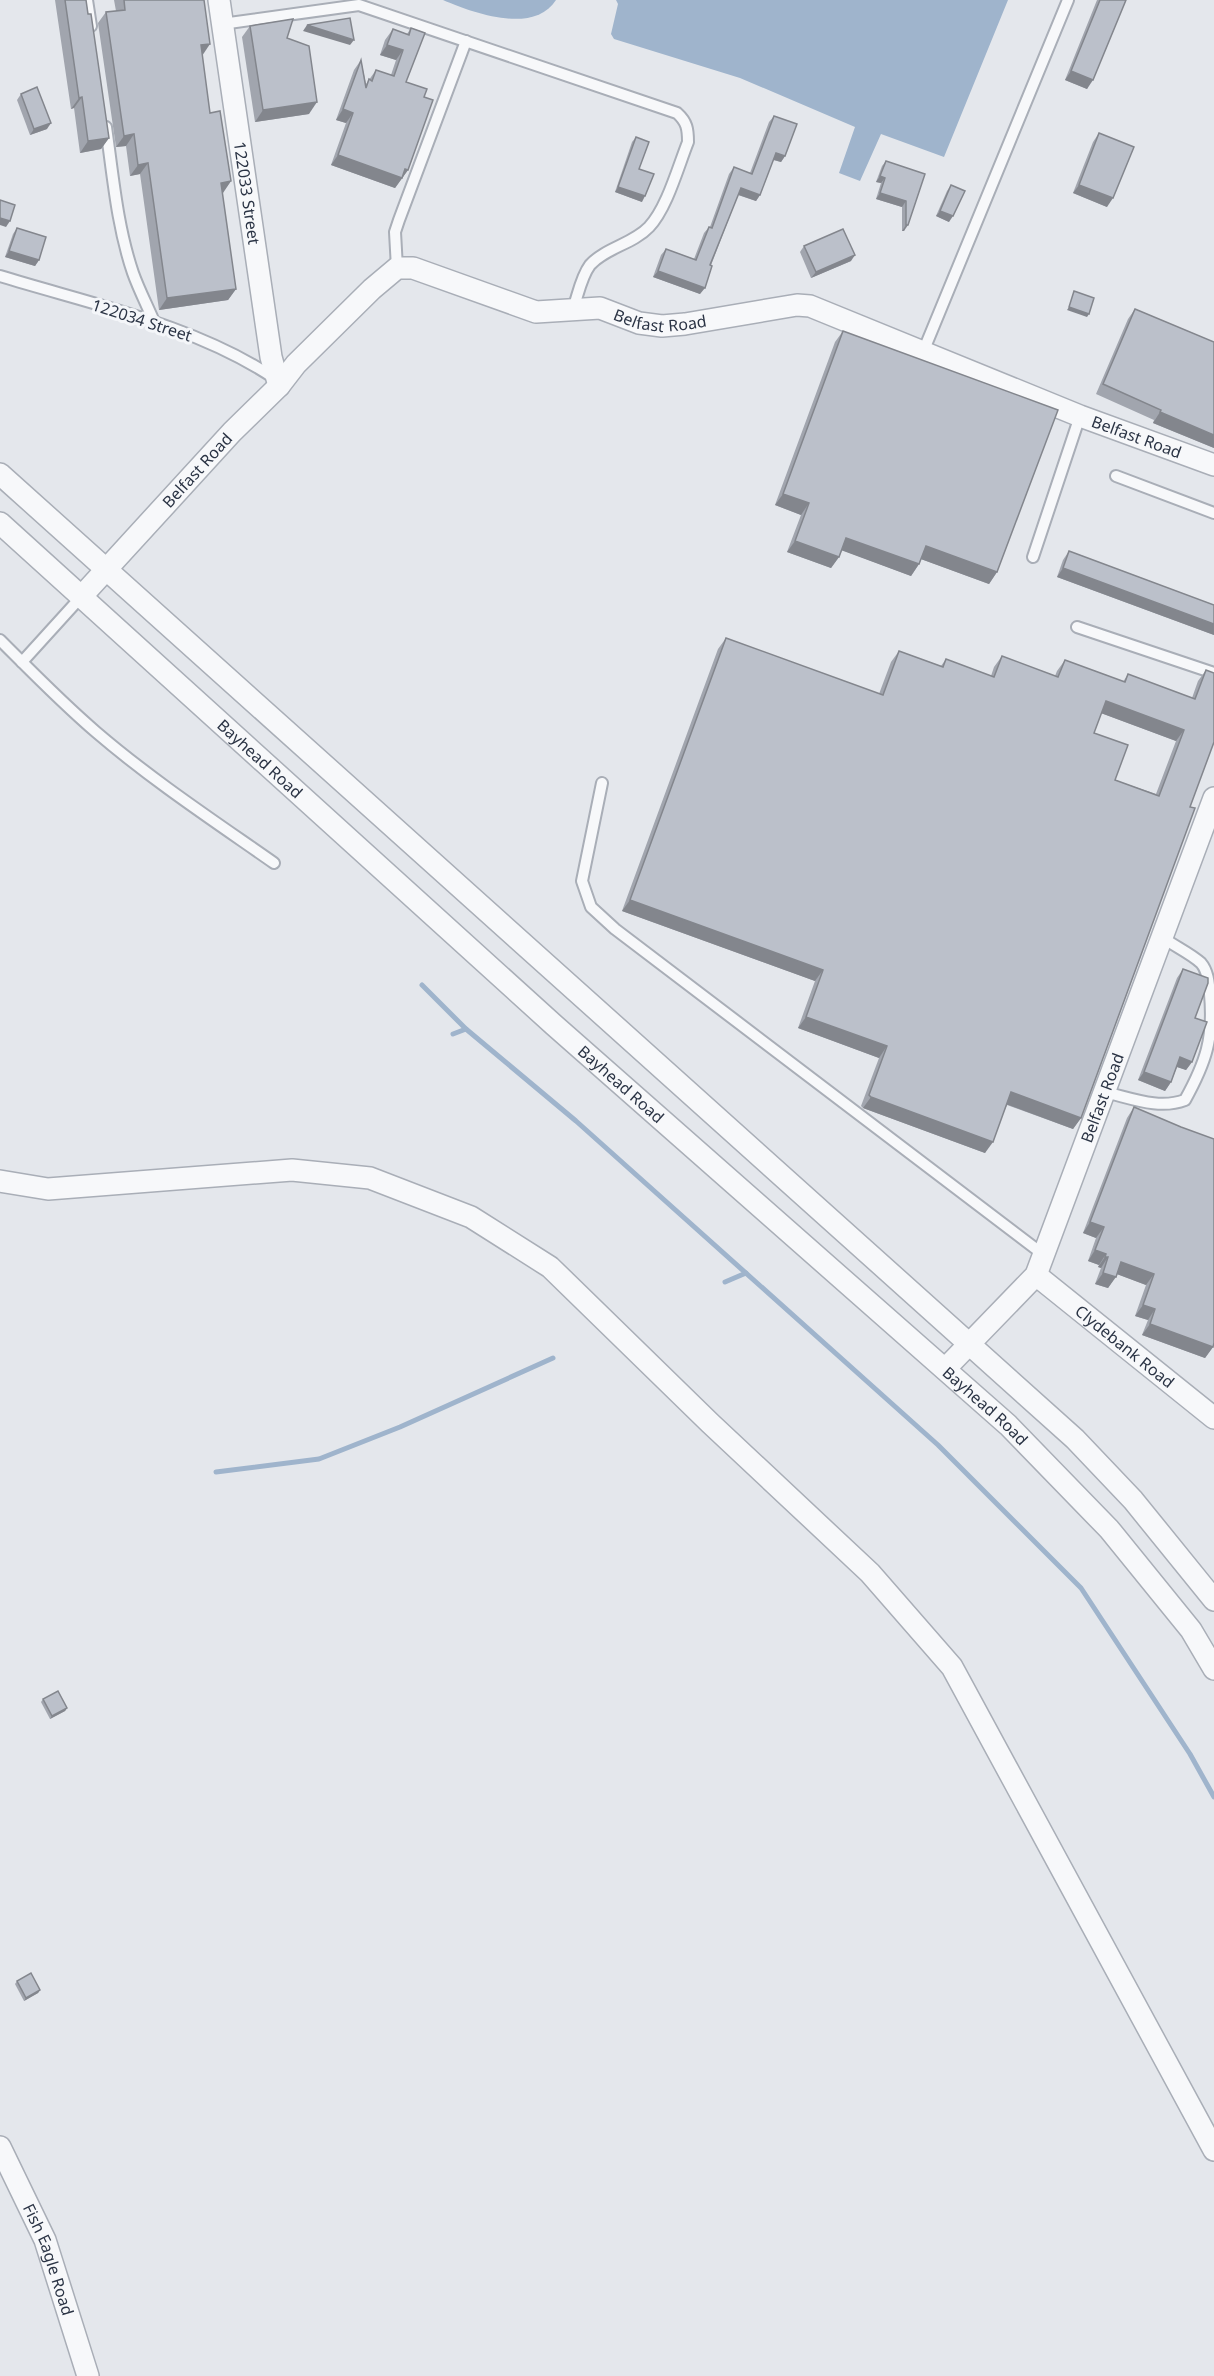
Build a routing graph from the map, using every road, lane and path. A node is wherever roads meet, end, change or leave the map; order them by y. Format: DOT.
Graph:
graph roads {
  1 [pos="87,0"];
  2 [pos="219,0"];
  3 [pos="1068,0"];
  4 [pos="222,24"];
  5 [pos="92,34"];
  6 [pos="466,41"];
  7 [pos="104,114"];
  8 [pos="397,268"];
  9 [pos="0,276"];
  10 [pos="573,309"];
  11 [pos="155,324"];
  12 [pos="923,352"];
  13 [pos="278,383"];
  14 [pos="1080,416"];
  15 [pos="1214,465"];
  16 [pos="0,474"];
  17 [pos="1116,476"];
  18 [pos="1214,513"];
  19 [pos="0,523"];
  20 [pos="1033,557"];
  21 [pos="107,570"];
  22 [pos="81,597"];
  23 [pos="1077,627"];
  24 [pos="0,640"];
  25 [pos="22,662"];
  26 [pos="1214,673"];
  27 [pos="602,783"];
  28 [pos="1214,798"];
  29 [pos="274,863"];
  30 [pos="1162,937"];
  31 [pos="1104,1092"];
  32 [pos="0,1181"];
  33 [pos="1044,1256"];
  34 [pos="1036,1275"];
  35 [pos="969,1345"];
  36 [pos="945,1369"];
  37 [pos="1212,1409"];
  38 [pos="1214,1600"];
  39 [pos="1214,1669"];
  40 [pos="0,2146"];
  41 [pos="1214,2150"];
  42 [pos="87,2376"];
  1 -- 5 [label="lane"];
  2 -- 4 [label="street, 122033 Street"];
  3 -- 12 [label="lane"];
  4 -- 6 [label="lane"];
  4 -- 13 [label="street, 122033 Street"];
  6 -- 8 [label="lane"];
  6 -- 10 [label="lane"];
  7 -- 11 [label="lane"];
  8 -- 10 [label="street, Belfast Road"];
  8 -- 13 [label="street, Belfast Road"];
  9 -- 11 [label="lane, 122034 Street"];
  10 -- 12 [label="street, Belfast Road"];
  11 -- 13 [label="lane, 122034 Street"];
  12 -- 14 [label="street, Belfast Road"];
  13 -- 21 [label="street, Belfast Road"];
  14 -- 15 [label="street, Belfast Road"];
  14 -- 20 [label="lane"];
  16 -- 21 [label="street, Bayhead Road"];
  17 -- 18 [label="lane"];
  19 -- 22 [label="street, Bayhead Road"];
  21 -- 22 [label="street, Belfast Road"];
  21 -- 35 [label="street, Bayhead Road"];
  22 -- 25 [label="lane"];
  22 -- 36 [label="street, Bayhead Road"];
  23 -- 26 [label="lane"];
  24 -- 25 [label="lane"];
  25 -- 29 [label="lane"];
  27 -- 33 [label="lane"];
  28 -- 30 [label="street, Belfast Road"];
  30 -- 31 [label="street, Belfast Road"];
  30 -- 31 [label="lane"];
  31 -- 33 [label="street, Belfast Road"];
  32 -- 41 [label="street"];
  33 -- 34 [label="street, Belfast Road"];
  34 -- 35 [label="street, Belfast Road"];
  34 -- 37 [label="street, Clydebank Road"];
  35 -- 36 [label="street, Belfast Road"];
  35 -- 38 [label="street, Bayhead Road"];
  36 -- 39 [label="street, Bayhead Road"];
  40 -- 42 [label="street, Fish Eagle Road"];
}
